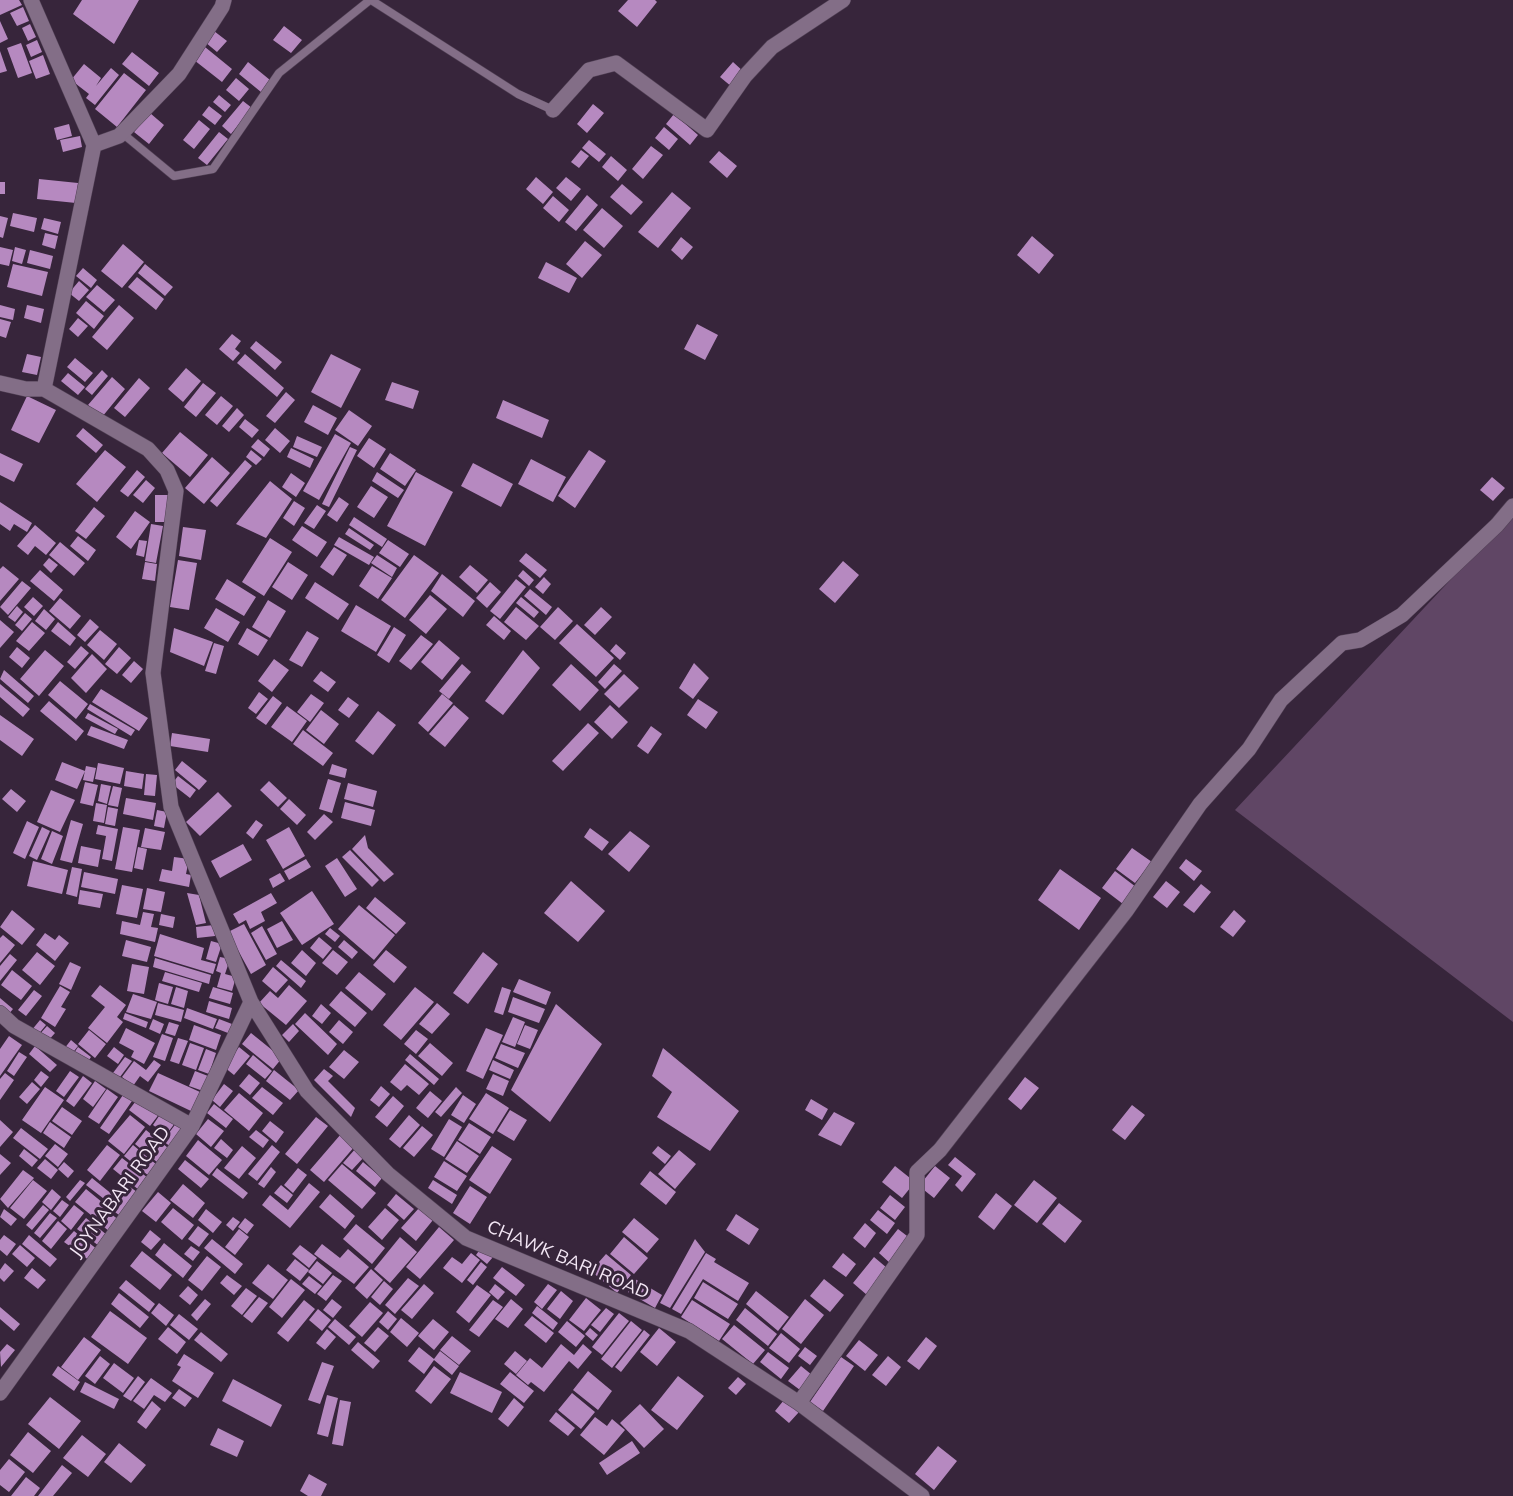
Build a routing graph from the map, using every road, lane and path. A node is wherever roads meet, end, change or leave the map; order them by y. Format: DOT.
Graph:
graph roads {
  1 [pos="31,0"];
  2 [pos="224,0"];
  3 [pos="370,0"];
  4 [pos="843,0"];
  5 [pos="553,110"];
  6 [pos="122,133"];
  7 [pos="94,145"];
  8 [pos="0,383"];
  9 [pos="44,389"];
  10 [pos="1513,506"];
  11 [pos="251,1002"];
  12 [pos="0,1013"];
  13 [pos="192,1126"];
  14 [pos="0,1393"];
  15 [pos="799,1403"];
  16 [pos="922,1496"];
  1 -- 7 [label="street"];
  2 -- 6 [label="street"];
  3 -- 5 [label="lane"];
  3 -- 6 [label="lane"];
  4 -- 5 [label="street"];
  6 -- 7 [label="street"];
  7 -- 9 [label="street"];
  8 -- 9 [label="street"];
  9 -- 11 [label="street, CHAWK BARI ROAD"];
  10 -- 15 [label="street"];
  11 -- 13 [label="street, JOYNABARI ROAD"];
  11 -- 15 [label="street, CHAWK BARI ROAD"];
  12 -- 13 [label="street"];
  13 -- 14 [label="street, JOYNABARI ROAD"];
  15 -- 16 [label="street, CHAWK BARI ROAD"];
}
